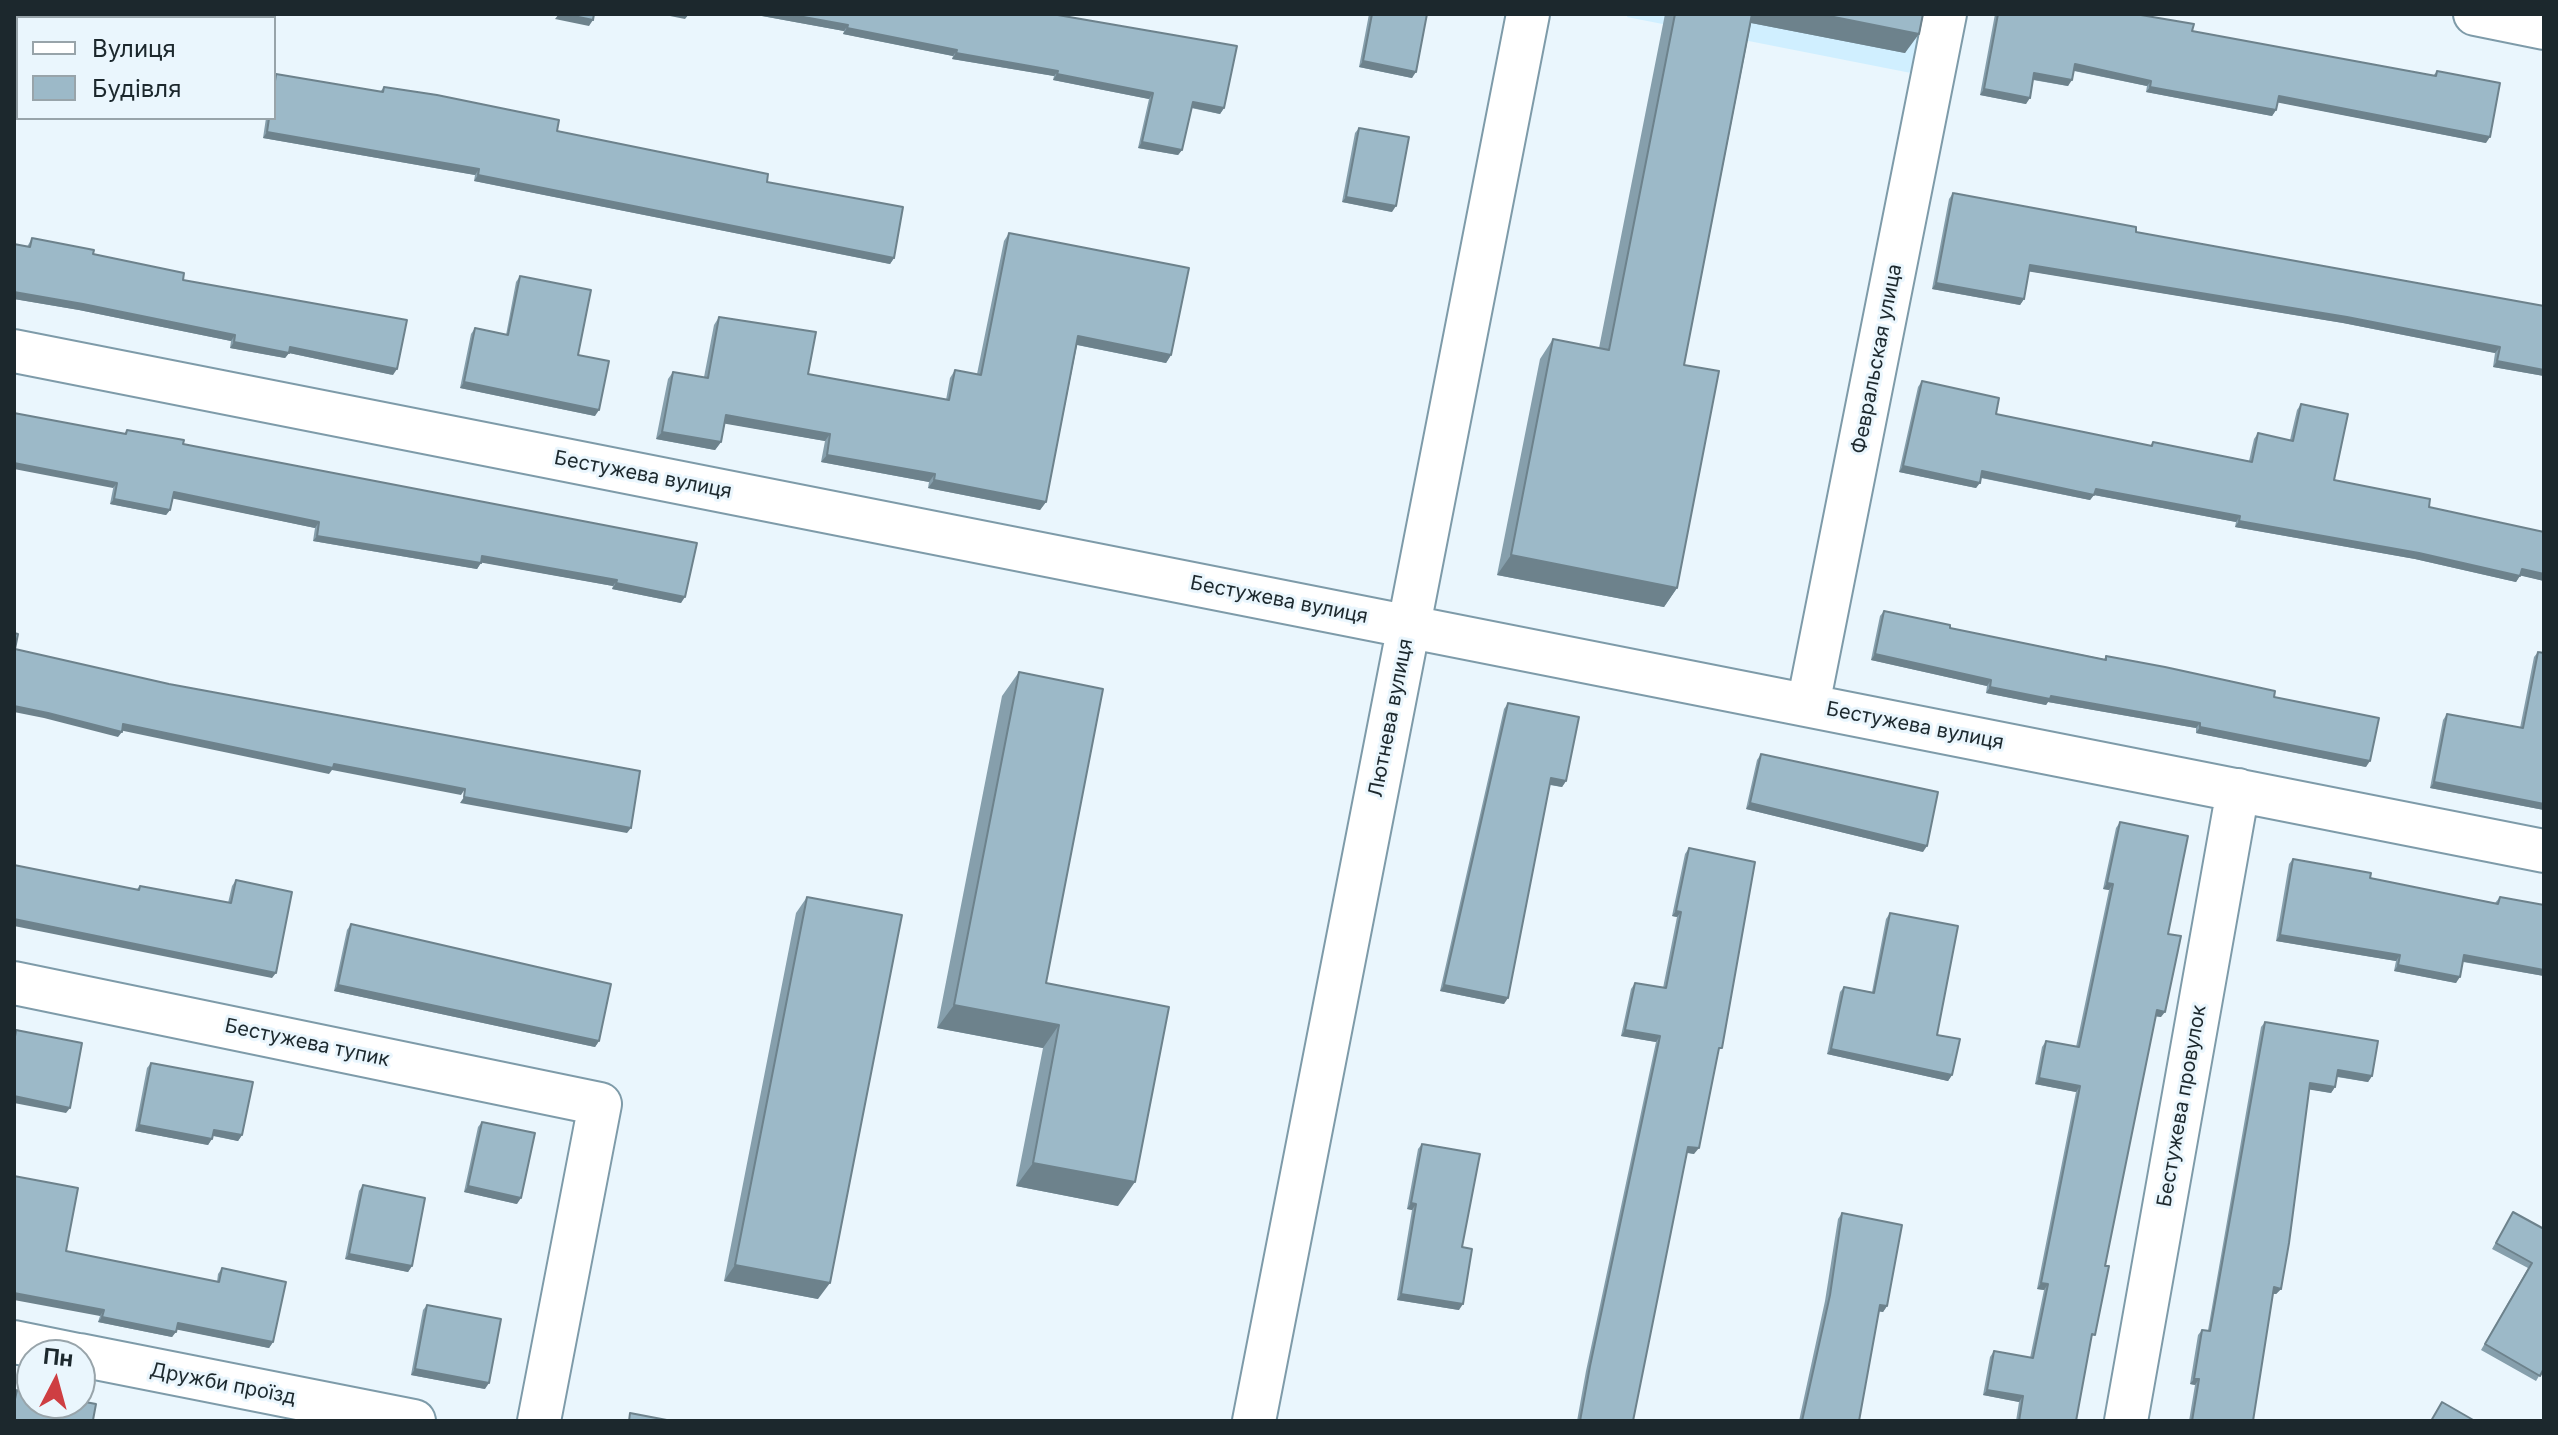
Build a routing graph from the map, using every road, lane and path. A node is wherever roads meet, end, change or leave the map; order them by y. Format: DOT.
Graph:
graph roads {
  1 [pos="1528,14"];
  2 [pos="1945,14"];
  3 [pos="2475,14"];
  4 [pos="2544,28"];
  5 [pos="14,351"];
  6 [pos="1408,627"];
  7 [pos="1808,705"];
  8 [pos="2238,790"];
  9 [pos="2544,851"];
  10 [pos="14,983"];
  11 [pos="96,1358"];
  12 [pos="414,1421"];
  13 [pos="539,1421"];
  14 [pos="1254,1421"];
  15 [pos="2126,1421"];
  1 -- 6 [label="street, Лютнева вулиця"];
  2 -- 7 [label="street, Февральская улица"];
  3 -- 4 [label="street"];
  5 -- 6 [label="street, Бестужева вулиця"];
  6 -- 7 [label="street, Бестужева вулиця"];
  6 -- 14 [label="street, Лютнева вулиця"];
  7 -- 8 [label="street, Бестужева вулиця"];
  8 -- 9 [label="street, Бестужева вулиця"];
  8 -- 15 [label="street, Бестужева провулок"];
  10 -- 13 [label="street, Бестужева тупик"];
  11 -- 12 [label="street, Дружби проїзд"];
}
